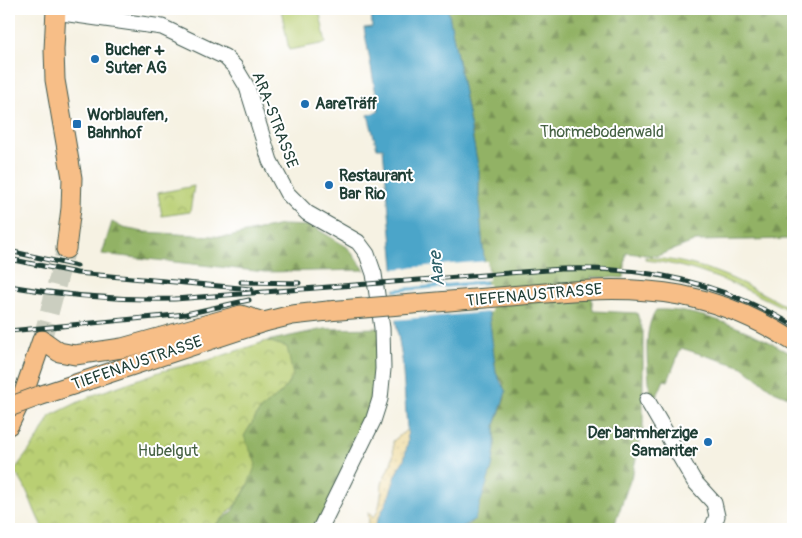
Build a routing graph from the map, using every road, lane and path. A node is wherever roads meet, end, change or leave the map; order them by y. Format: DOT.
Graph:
graph roads {
  1 [pos="56,10"];
  2 [pos="66,250"];
  3 [pos="264,322"];
  4 [pos="793,341"];
  5 [pos="647,400"];
  6 [pos="9,407"];
  7 [pos="9,425"];
  8 [pos="320,529"];
  9 [pos="712,529"];
  1 -- 2 [label="main road"];
  1 -- 8 [label="street, ARA-STRASSE"];
  3 -- 4 [label="main road, TIEFENAUSTRASSE, bridge"];
  3 -- 6 [label="main road, TIEFENAUSTRASSE, bridge"];
  3 -- 7 [label="main road"];
  5 -- 9 [label="street"];
}
